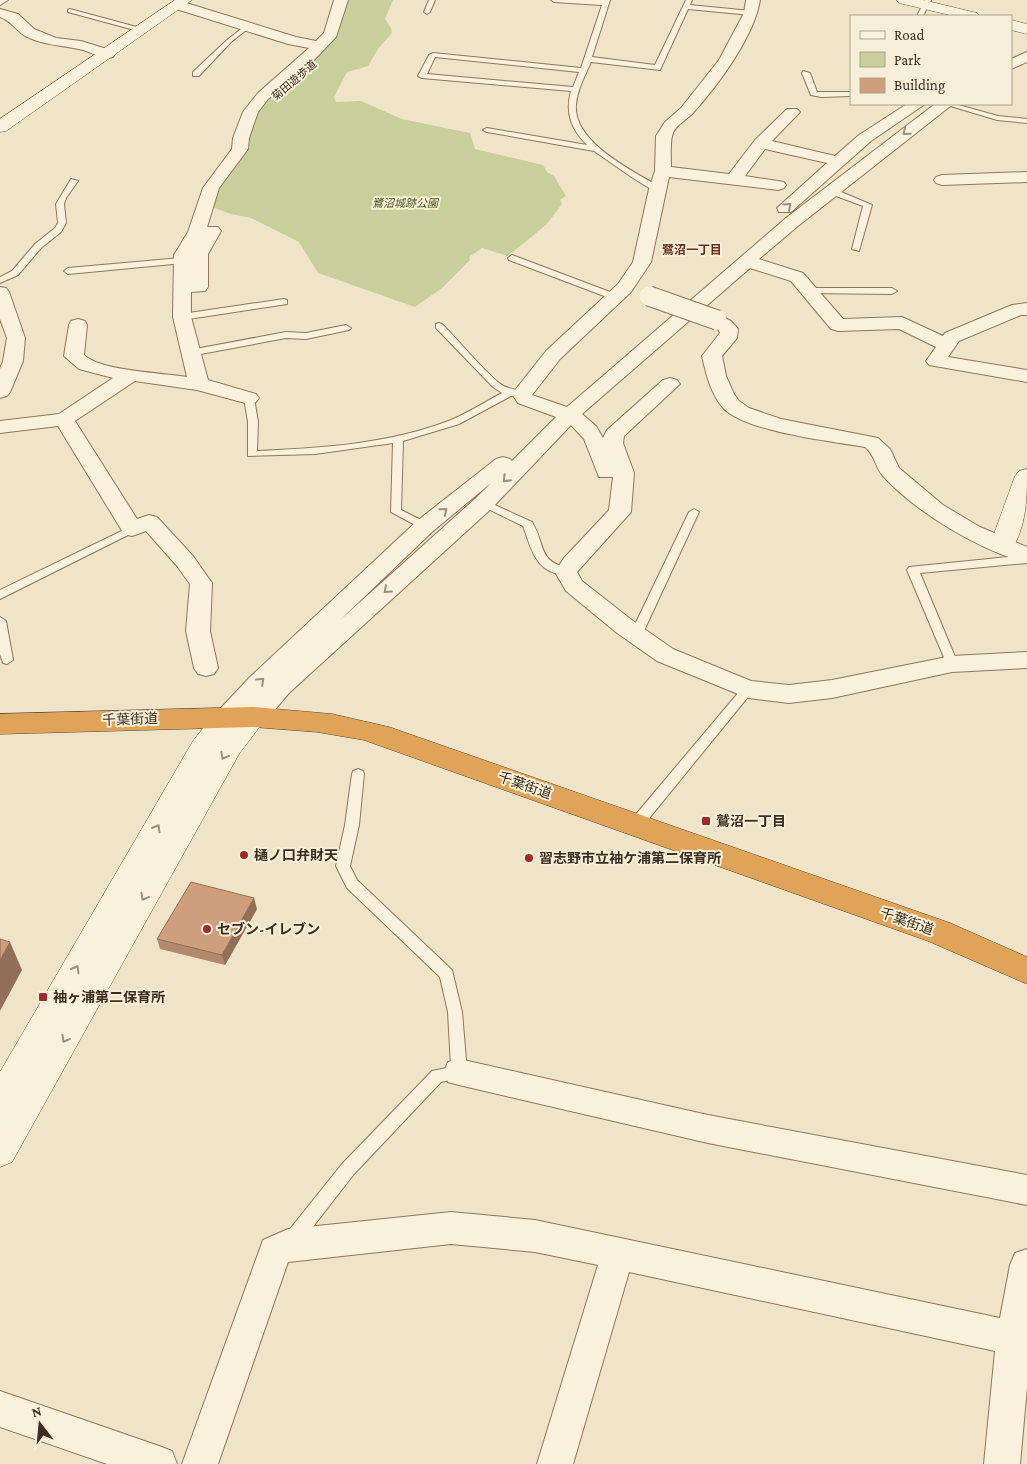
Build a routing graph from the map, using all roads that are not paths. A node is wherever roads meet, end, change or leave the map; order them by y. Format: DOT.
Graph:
graph roads {
  1 [pos="5,0"];
  2 [pos="341,0"];
  3 [pos="352,0"];
  4 [pos="432,0"];
  5 [pos="554,0"];
  6 [pos="904,0"];
  7 [pos="182,2"];
  8 [pos="606,2"];
  9 [pos="0,3"];
  10 [pos="688,4"];
  11 [pos="752,6"];
  12 [pos="924,7"];
  13 [pos="70,11"];
  14 [pos="427,12"];
  15 [pos="0,13"];
  16 [pos="967,15"];
  17 [pos="1012,26"];
  18 [pos="247,27"];
  19 [pos="142,30"];
  20 [pos="1025,36"];
  21 [pos="319,46"];
  22 [pos="108,54"];
  23 [pos="1027,56"];
  24 [pos="588,59"];
  25 [pos="1012,64"];
  26 [pos="583,70"];
  27 [pos="806,73"];
  28 [pos="196,74"];
  29 [pos="576,89"];
  30 [pos="850,94"];
  31 [pos="915,105"];
  32 [pos="945,105"];
  33 [pos="950,105"];
  34 [pos="792,112"];
  35 [pos="1027,121"];
  36 [pos="0,127"];
  37 [pos="486,130"];
  38 [pos="761,143"];
  39 [pos="597,149"];
  40 [pos="838,161"];
  41 [pos="663,170"];
  42 [pos="1027,177"];
  43 [pos="735,178"];
  44 [pos="942,180"];
  45 [pos="74,181"];
  46 [pos="778,185"];
  47 [pos="657,189"];
  48 [pos="831,191"];
  49 [pos="856,250"];
  50 [pos="512,258"];
  51 [pos="181,261"];
  52 [pos="747,261"];
  53 [pos="68,271"];
  54 [pos="0,280"];
  55 [pos="183,287"];
  56 [pos="809,291"];
  57 [pos="892,291"];
  58 [pos="0,292"];
  59 [pos="620,292"];
  60 [pos="284,302"];
  61 [pos="1027,309"];
  62 [pos="182,317"];
  63 [pos="6,322"];
  64 [pos="78,325"];
  65 [pos="439,326"];
  66 [pos="346,328"];
  67 [pos="947,345"];
  68 [pos="190,353"];
  69 [pos="5,368"];
  70 [pos="131,375"];
  71 [pos="1027,376"];
  72 [pos="199,384"];
  73 [pos="670,384"];
  74 [pos="0,392"];
  75 [pos="516,393"];
  76 [pos="249,398"];
  77 [pos="564,413"];
  78 [pos="64,419"];
  79 [pos="0,428"];
  80 [pos="398,439"];
  81 [pos="624,473"];
  82 [pos="1027,476"];
  83 [pos="484,503"];
  84 [pos="694,512"];
  85 [pos="425,526"];
  86 [pos="132,529"];
  87 [pos="1002,545"];
  88 [pos="1027,557"];
  89 [pos="566,572"];
  90 [pos="0,595"];
  91 [pos="0,621"];
  92 [pos="636,635"];
  93 [pos="7,660"];
  94 [pos="1027,660"];
  95 [pos="952,664"];
  96 [pos="206,668"];
  97 [pos="748,689"];
  98 [pos="240,717"];
  99 [pos="0,724"];
  100 [pos="358,774"];
  101 [pos="636,824"];
  102 [pos="1027,971"];
  103 [pos="459,1072"];
  104 [pos="9,1096"];
  105 [pos="0,1151"];
  106 [pos="1027,1190"];
  107 [pos="288,1245"];
  108 [pos="618,1254"];
  109 [pos="1027,1265"];
  110 [pos="1021,1339"];
  111 [pos="0,1409"];
  112 [pos="159,1464"];
  113 [pos="200,1464"];
  114 [pos="555,1464"];
  115 [pos="1002,1464"];
  1 -- 9 [label="lane"];
  2 -- 21 [label="street"];
  3 -- 55 [label="street, 菊田遊歩道"];
  4 -- 14 [label="lane"];
  5 -- 8 [label="lane"];
  6 -- 12 [label="street"];
  7 -- 18 [label="street"];
  7 -- 19 [label="street"];
  8 -- 24 [label="lane"];
  10 -- 11 [label="lane"];
  10 -- 24 [label="lane"];
  11 -- 41 [label="street"];
  12 -- 16 [label="street"];
  13 -- 19 [label="lane"];
  15 -- 22 [label="street"];
  17 -- 20 [label="street"];
  18 -- 21 [label="street"];
  18 -- 28 [label="lane"];
  19 -- 22 [label="street"];
  21 -- 51 [label="street"];
  22 -- 36 [label="street"];
  23 -- 25 [label="street"];
  24 -- 26 [label="lane"];
  26 -- 29 [label="lane"];
  26 -- 29 [label="lane"];
  27 -- 30 [label="lane"];
  29 -- 39 [label="lane"];
  31 -- 40 [label="street"];
  32 -- 48 [label="street, one-way"];
  33 -- 35 [label="lane"];
  34 -- 38 [label="street"];
  37 -- 39 [label="lane"];
  38 -- 40 [label="street"];
  38 -- 43 [label="street"];
  39 -- 47 [label="lane"];
  77 -- 40 [label="street, one-way"];
  41 -- 43 [label="street"];
  41 -- 47 [label="street"];
  42 -- 44 [label="street"];
  43 -- 46 [label="street"];
  45 -- 54 [label="lane"];
  47 -- 59 [label="street"];
  48 -- 49 [label="lane"];
  48 -- 52 [label="street"];
  50 -- 59 [label="lane"];
  51 -- 53 [label="lane"];
  51 -- 55 [label="street"];
  52 -- 56 [label="street"];
  52 -- 77 [label="street"];
  55 -- 62 [label="street"];
  56 -- 57 [label="lane"];
  56 -- 67 [label="street"];
  58 -- 63 [label="street"];
  59 -- 75 [label="street"];
  59 -- 87 [label="street, bridge"];
  60 -- 62 [label="lane"];
  61 -- 67 [label="street"];
  62 -- 68 [label="street"];
  63 -- 69 [label="street"];
  64 -- 70 [label="street"];
  65 -- 75 [label="lane"];
  66 -- 68 [label="lane"];
  67 -- 71 [label="street"];
  68 -- 72 [label="street"];
  69 -- 74 [label="street"];
  70 -- 72 [label="street"];
  70 -- 78 [label="street"];
  72 -- 76 [label="street"];
  73 -- 81 [label="street"];
  75 -- 77 [label="street"];
  75 -- 80 [label="lane"];
  76 -- 80 [label="lane"];
  77 -- 81 [label="street"];
  77 -- 83 [label="street, one-way"];
  85 -- 77 [label="street, one-way"];
  78 -- 79 [label="street"];
  78 -- 86 [label="street"];
  80 -- 85 [label="lane"];
  81 -- 89 [label="street"];
  82 -- 87 [label="street"];
  83 -- 89 [label="lane"];
  83 -- 98 [label="street, one-way"];
  84 -- 92 [label="lane"];
  98 -- 85 [label="street, one-way"];
  86 -- 90 [label="lane"];
  86 -- 96 [label="street"];
  87 -- 88 [label="street"];
  88 -- 95 [label="lane"];
  89 -- 92 [label="street"];
  91 -- 93 [label="lane"];
  92 -- 97 [label="street"];
  94 -- 95 [label="street"];
  95 -- 97 [label="street"];
  97 -- 101 [label="lane"];
  98 -- 99 [label="highway, 千葉街道"];
  98 -- 101 [label="highway, 千葉街道"];
  98 -- 104 [label="street"];
  100 -- 103 [label="lane"];
  101 -- 102 [label="highway, 千葉街道"];
  103 -- 106 [label="street"];
  103 -- 107 [label="lane"];
  104 -- 105 [label="street"];
  107 -- 108 [label="street"];
  107 -- 113 [label="street"];
  108 -- 110 [label="street"];
  108 -- 114 [label="street"];
  109 -- 110 [label="street"];
  110 -- 115 [label="street"];
  111 -- 112 [label="street"];
}
